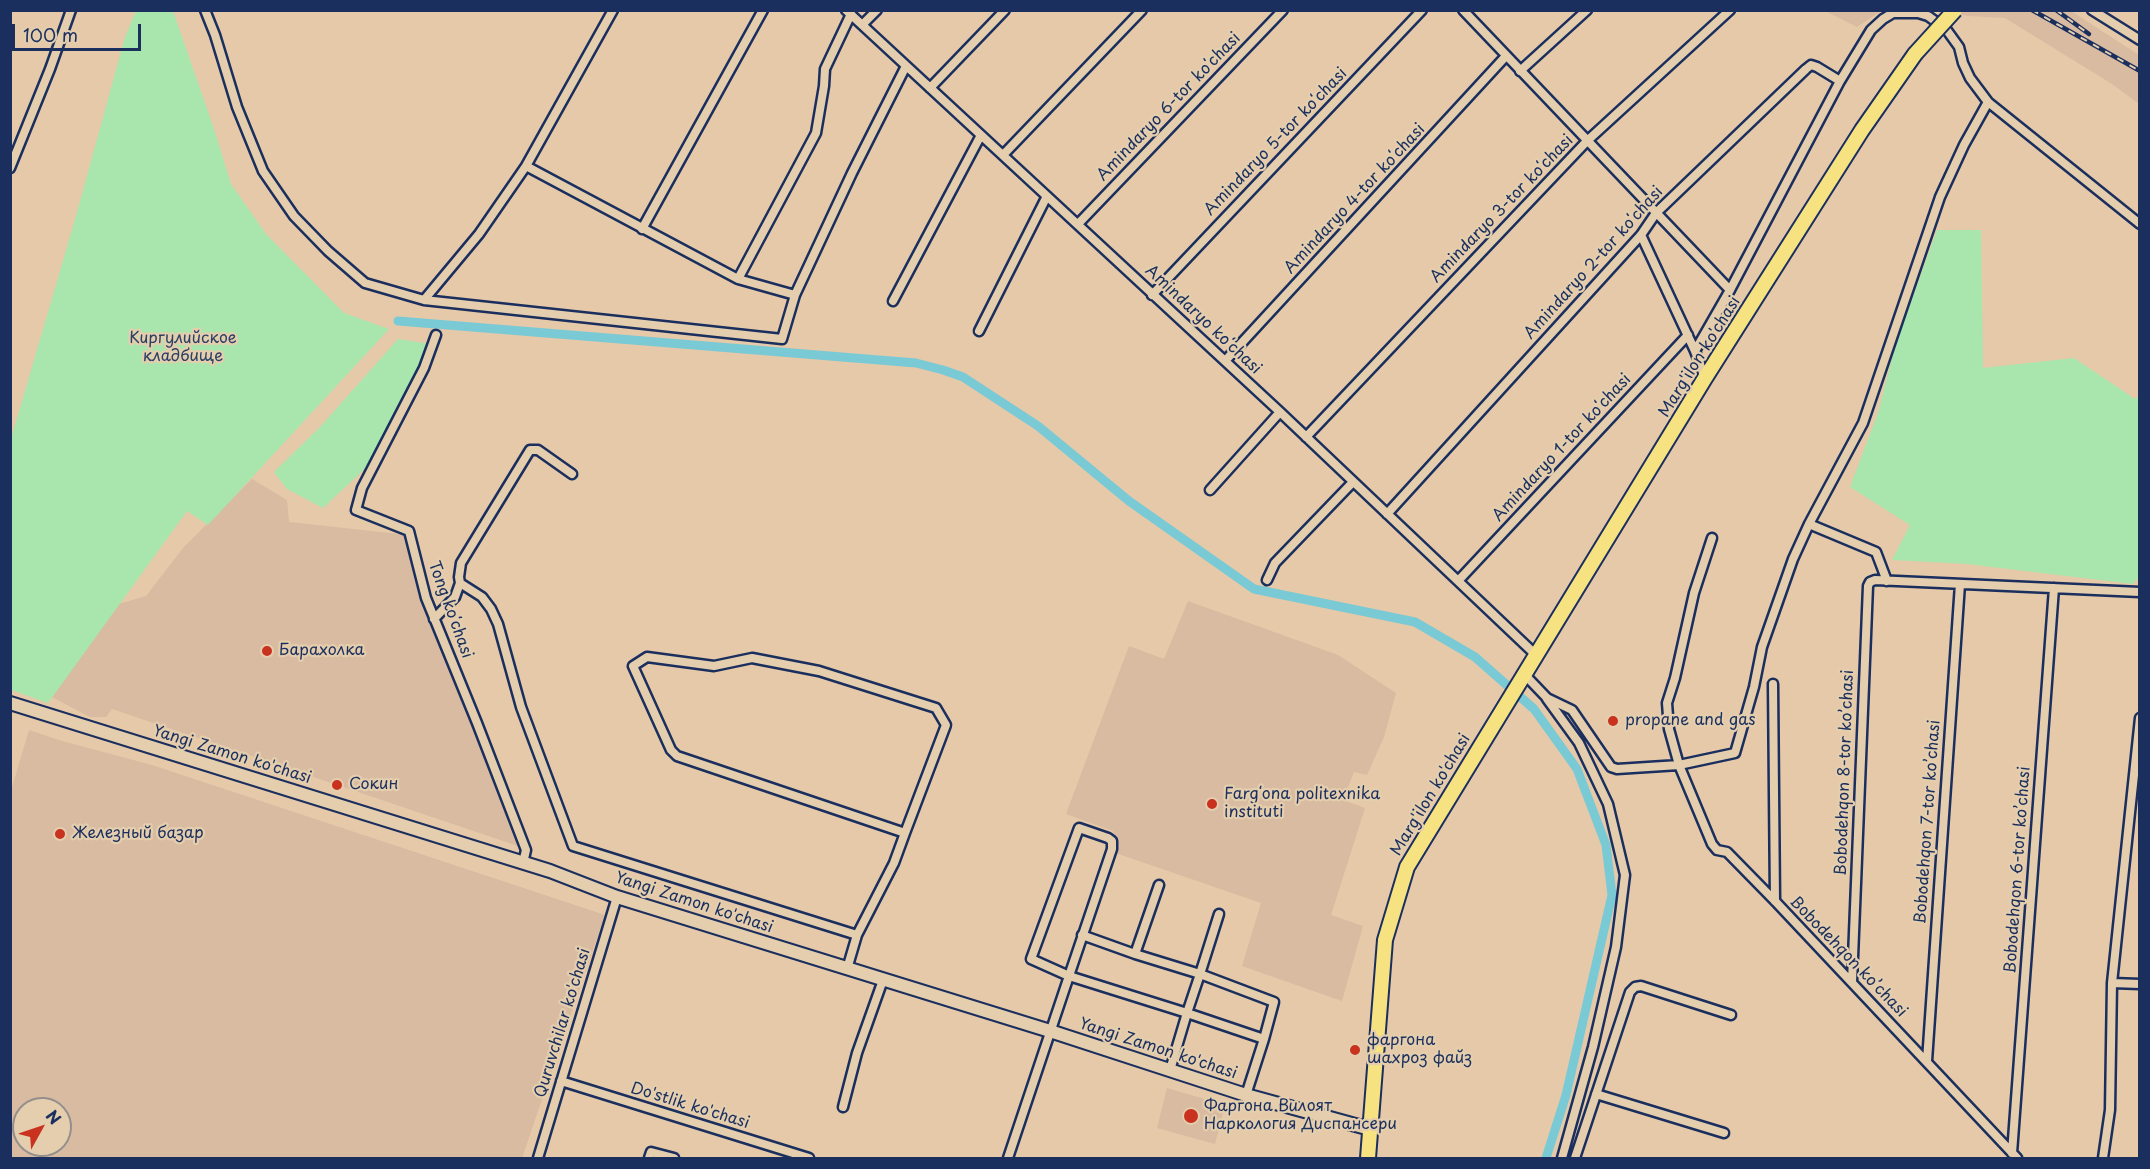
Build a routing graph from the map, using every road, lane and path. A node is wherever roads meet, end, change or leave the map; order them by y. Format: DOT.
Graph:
graph roads {
  1 [pos="71,10"];
  2 [pos="205,10"];
  3 [pos="613,10"];
  4 [pos="763,10"];
  5 [pos="877,10"];
  6 [pos="1005,10"];
  7 [pos="1142,10"];
  8 [pos="1282,10"];
  9 [pos="1422,10"];
  10 [pos="1463,10"];
  11 [pos="1587,10"];
  12 [pos="1730,10"];
  13 [pos="1955,10"];
  14 [pos="2092,10"];
  15 [pos="849,13"];
  16 [pos="862,25"];
  17 [pos="2139,40"];
  18 [pos="1506,56"];
  19 [pos="906,66"];
  20 [pos="1520,71"];
  21 [pos="1840,81"];
  22 [pos="930,88"];
  23 [pos="1988,102"];
  24 [pos="981,135"];
  25 [pos="1587,141"];
  26 [pos="1003,155"];
  27 [pos="526,166"];
  28 [pos="10,168"];
  29 [pos="1047,196"];
  30 [pos="1656,213"];
  31 [pos="1078,224"];
  32 [pos="2139,224"];
  33 [pos="642,229"];
  34 [pos="1641,235"];
  35 [pos="738,279"];
  36 [pos="1731,290"];
  37 [pos="795,295"];
  38 [pos="1152,295"];
  39 [pos="424,300"];
  40 [pos="893,301"];
  41 [pos="979,331"];
  42 [pos="436,335"];
  43 [pos="1688,335"];
  44 [pos="1695,351"];
  45 [pos="1225,361"];
  46 [pos="1705,378"];
  47 [pos="1280,412"];
  48 [pos="1306,437"];
  49 [pos="572,474"];
  50 [pos="1353,482"];
  51 [pos="1210,490"];
  52 [pos="1387,514"];
  53 [pos="1809,524"];
  54 [pos="1712,538"];
  55 [pos="1267,580"];
  56 [pos="1458,581"];
  57 [pos="1887,581"];
  58 [pos="460,582"];
  59 [pos="1960,584"];
  60 [pos="2054,588"];
  61 [pos="2139,592"];
  62 [pos="434,619"];
  63 [pos="1536,655"];
  64 [pos="1522,678"];
  65 [pos="1773,684"];
  66 [pos="1547,698"];
  67 [pos="10,703"];
  68 [pos="2139,718"];
  69 [pos="1679,765"];
  70 [pos="905,833"];
  71 [pos="523,863"];
  72 [pos="1159,885"];
  73 [pos="617,897"];
  74 [pos="1775,901"];
  75 [pos="1219,914"];
  76 [pos="857,935"];
  77 [pos="1082,935"];
  78 [pos="1135,954"];
  79 [pos="847,969"];
  80 [pos="1200,974"];
  81 [pos="1069,976"];
  82 [pos="883,980"];
  83 [pos="1852,982"];
  84 [pos="2112,983"];
  85 [pos="2139,984"];
  86 [pos="1187,1014"];
  87 [pos="1731,1015"];
  88 [pos="1050,1031"];
  89 [pos="1264,1038"];
  90 [pos="1927,1061"];
  91 [pos="1170,1070"];
  92 [pos="561,1081"];
  93 [pos="1596,1094"];
  94 [pos="1246,1095"];
  95 [pos="843,1107"];
  96 [pos="1370,1129"];
  97 [pos="1724,1133"];
  98 [pos="789,1156"];
  99 [pos="2014,1156"];
  100 [pos="538,1158"];
  101 [pos="649,1158"];
  102 [pos="674,1158"];
  103 [pos="809,1158"];
  104 [pos="1008,1158"];
  105 [pos="1368,1158"];
  106 [pos="1562,1158"];
  107 [pos="1575,1158"];
  108 [pos="2103,1158"];
  1 -- 28 [label="street"];
  2 -- 39 [label="street"];
  3 -- 27 [label="street"];
  4 -- 33 [label="street"];
  5 -- 16 [label="street"];
  6 -- 22 [label="street"];
  7 -- 26 [label="street"];
  8 -- 31 [label="street, Amindaryo 6-tor koʻchasi"];
  9 -- 38 [label="street, Amindaryo 5-tor koʻchasi"];
  10 -- 18 [label="street"];
  11 -- 20 [label="street"];
  12 -- 25 [label="street, Amindaryo 3-tor koʻchasi"];
  13 -- 46 [label="main road, Marg'ilon ko'chasi, bridge"];
  14 -- 17 [label="street"];
  15 -- 16 [label="street, Amindaryo koʻchasi"];
  15 -- 35 [label="street"];
  16 -- 19 [label="street, Amindaryo koʻchasi"];
  18 -- 20 [label="street"];
  18 -- 45 [label="street, Amindaryo 4-tor koʻchasi"];
  19 -- 22 [label="street, Amindaryo koʻchasi"];
  19 -- 37 [label="street"];
  20 -- 25 [label="street"];
  21 -- 23 [label="street"];
  21 -- 30 [label="street, Amindaryo 2-tor koʻchasi"];
  21 -- 36 [label="street"];
  22 -- 24 [label="street, Amindaryo koʻchasi"];
  23 -- 32 [label="street"];
  23 -- 53 [label="street"];
  24 -- 26 [label="street, Amindaryo koʻchasi"];
  24 -- 40 [label="street"];
  25 -- 30 [label="street"];
  25 -- 48 [label="street, Amindaryo 3-tor koʻchasi"];
  26 -- 29 [label="street, Amindaryo koʻchasi"];
  27 -- 33 [label="street"];
  27 -- 39 [label="street"];
  29 -- 31 [label="street, Amindaryo koʻchasi"];
  29 -- 41 [label="street"];
  30 -- 34 [label="street, Amindaryo 2-tor koʻchasi"];
  30 -- 36 [label="street"];
  31 -- 38 [label="street, Amindaryo koʻchasi"];
  33 -- 35 [label="street"];
  34 -- 43 [label="street"];
  34 -- 52 [label="street, Amindaryo 2-tor koʻchasi"];
  35 -- 37 [label="street"];
  36 -- 44 [label="street"];
  37 -- 39 [label="street"];
  38 -- 45 [label="street, Amindaryo koʻchasi"];
  42 -- 62 [label="street, Tong koʻchasi"];
  43 -- 44 [label="street"];
  43 -- 56 [label="street, Amindaryo 1-tor koʻchasi"];
  44 -- 46 [label="street"];
  45 -- 47 [label="street, Amindaryo koʻchasi"];
  46 -- 63 [label="main road, Marg'ilon ko'chasi"];
  47 -- 48 [label="street, Amindaryo koʻchasi"];
  47 -- 51 [label="street"];
  48 -- 50 [label="street, Amindaryo koʻchasi"];
  49 -- 58 [label="street"];
  50 -- 52 [label="street, Amindaryo koʻchasi"];
  50 -- 55 [label="street"];
  52 -- 56 [label="street, Amindaryo koʻchasi"];
  53 -- 57 [label="street"];
  53 -- 69 [label="street"];
  54 -- 69 [label="street, Bobodehqon koʼchasi"];
  56 -- 63 [label="street, Amindaryo koʻchasi"];
  57 -- 59 [label="street"];
  57 -- 83 [label="street, Bobodehqon 8-tor koʼchasi"];
  58 -- 62 [label="street"];
  58 -- 76 [label="street"];
  59 -- 60 [label="street"];
  59 -- 90 [label="street, Bobodehqon 7-tor koʼchasi"];
  60 -- 61 [label="street"];
  60 -- 99 [label="street, Bobodehqon 6-tor koʼchasi"];
  62 -- 71 [label="street, Tong koʻchasi"];
  63 -- 64 [label="main road, Marg'ilon ko'chasi"];
  64 -- 66 [label="street"];
  64 -- 96 [label="main road, Marg'ilon ko'chasi"];
  65 -- 74 [label="street"];
  66 -- 69 [label="street"];
  66 -- 106 [label="street"];
  67 -- 71 [label="street, Yangi Zamon ko'chasi"];
  68 -- 84 [label="street"];
  69 -- 74 [label="street, Bobodehqon koʼchasi"];
  70 -- 70 [label="street"];
  70 -- 76 [label="street"];
  71 -- 73 [label="street, Yangi Zamon ko'chasi"];
  72 -- 78 [label="street"];
  73 -- 79 [label="street, Yangi Zamon ko'chasi"];
  73 -- 92 [label="street, Quruvchilar ko'chasi"];
  74 -- 83 [label="street, Bobodehqon koʼchasi"];
  75 -- 80 [label="street"];
  76 -- 79 [label="street"];
  77 -- 78 [label="street"];
  77 -- 81 [label="street"];
  77 -- 81 [label="street"];
  78 -- 80 [label="street"];
  79 -- 82 [label="street, Yangi Zamon ko'chasi"];
  80 -- 86 [label="street"];
  80 -- 89 [label="street"];
  81 -- 86 [label="street"];
  81 -- 88 [label="street"];
  82 -- 88 [label="street, Yangi Zamon ko'chasi"];
  82 -- 95 [label="street"];
  83 -- 90 [label="street, Bobodehqon koʼchasi"];
  84 -- 85 [label="street"];
  84 -- 108 [label="street"];
  86 -- 89 [label="street"];
  86 -- 91 [label="street"];
  87 -- 93 [label="street"];
  88 -- 91 [label="street, Yangi Zamon ko'chasi"];
  88 -- 104 [label="street"];
  89 -- 94 [label="street"];
  90 -- 99 [label="street, Bobodehqon koʼchasi"];
  91 -- 94 [label="street, Yangi Zamon ko'chasi"];
  92 -- 98 [label="street, Do'stlik ko'chasi"];
  92 -- 100 [label="street, Quruvchilar ko'chasi"];
  93 -- 97 [label="street"];
  93 -- 107 [label="street"];
  94 -- 96 [label="street, Yangi Zamon ko'chasi"];
  96 -- 105 [label="main road, Marg'ilon ko'chasi"];
  98 -- 103 [label="street, Do'stlik ko'chasi"];
  101 -- 102 [label="street"];
}
